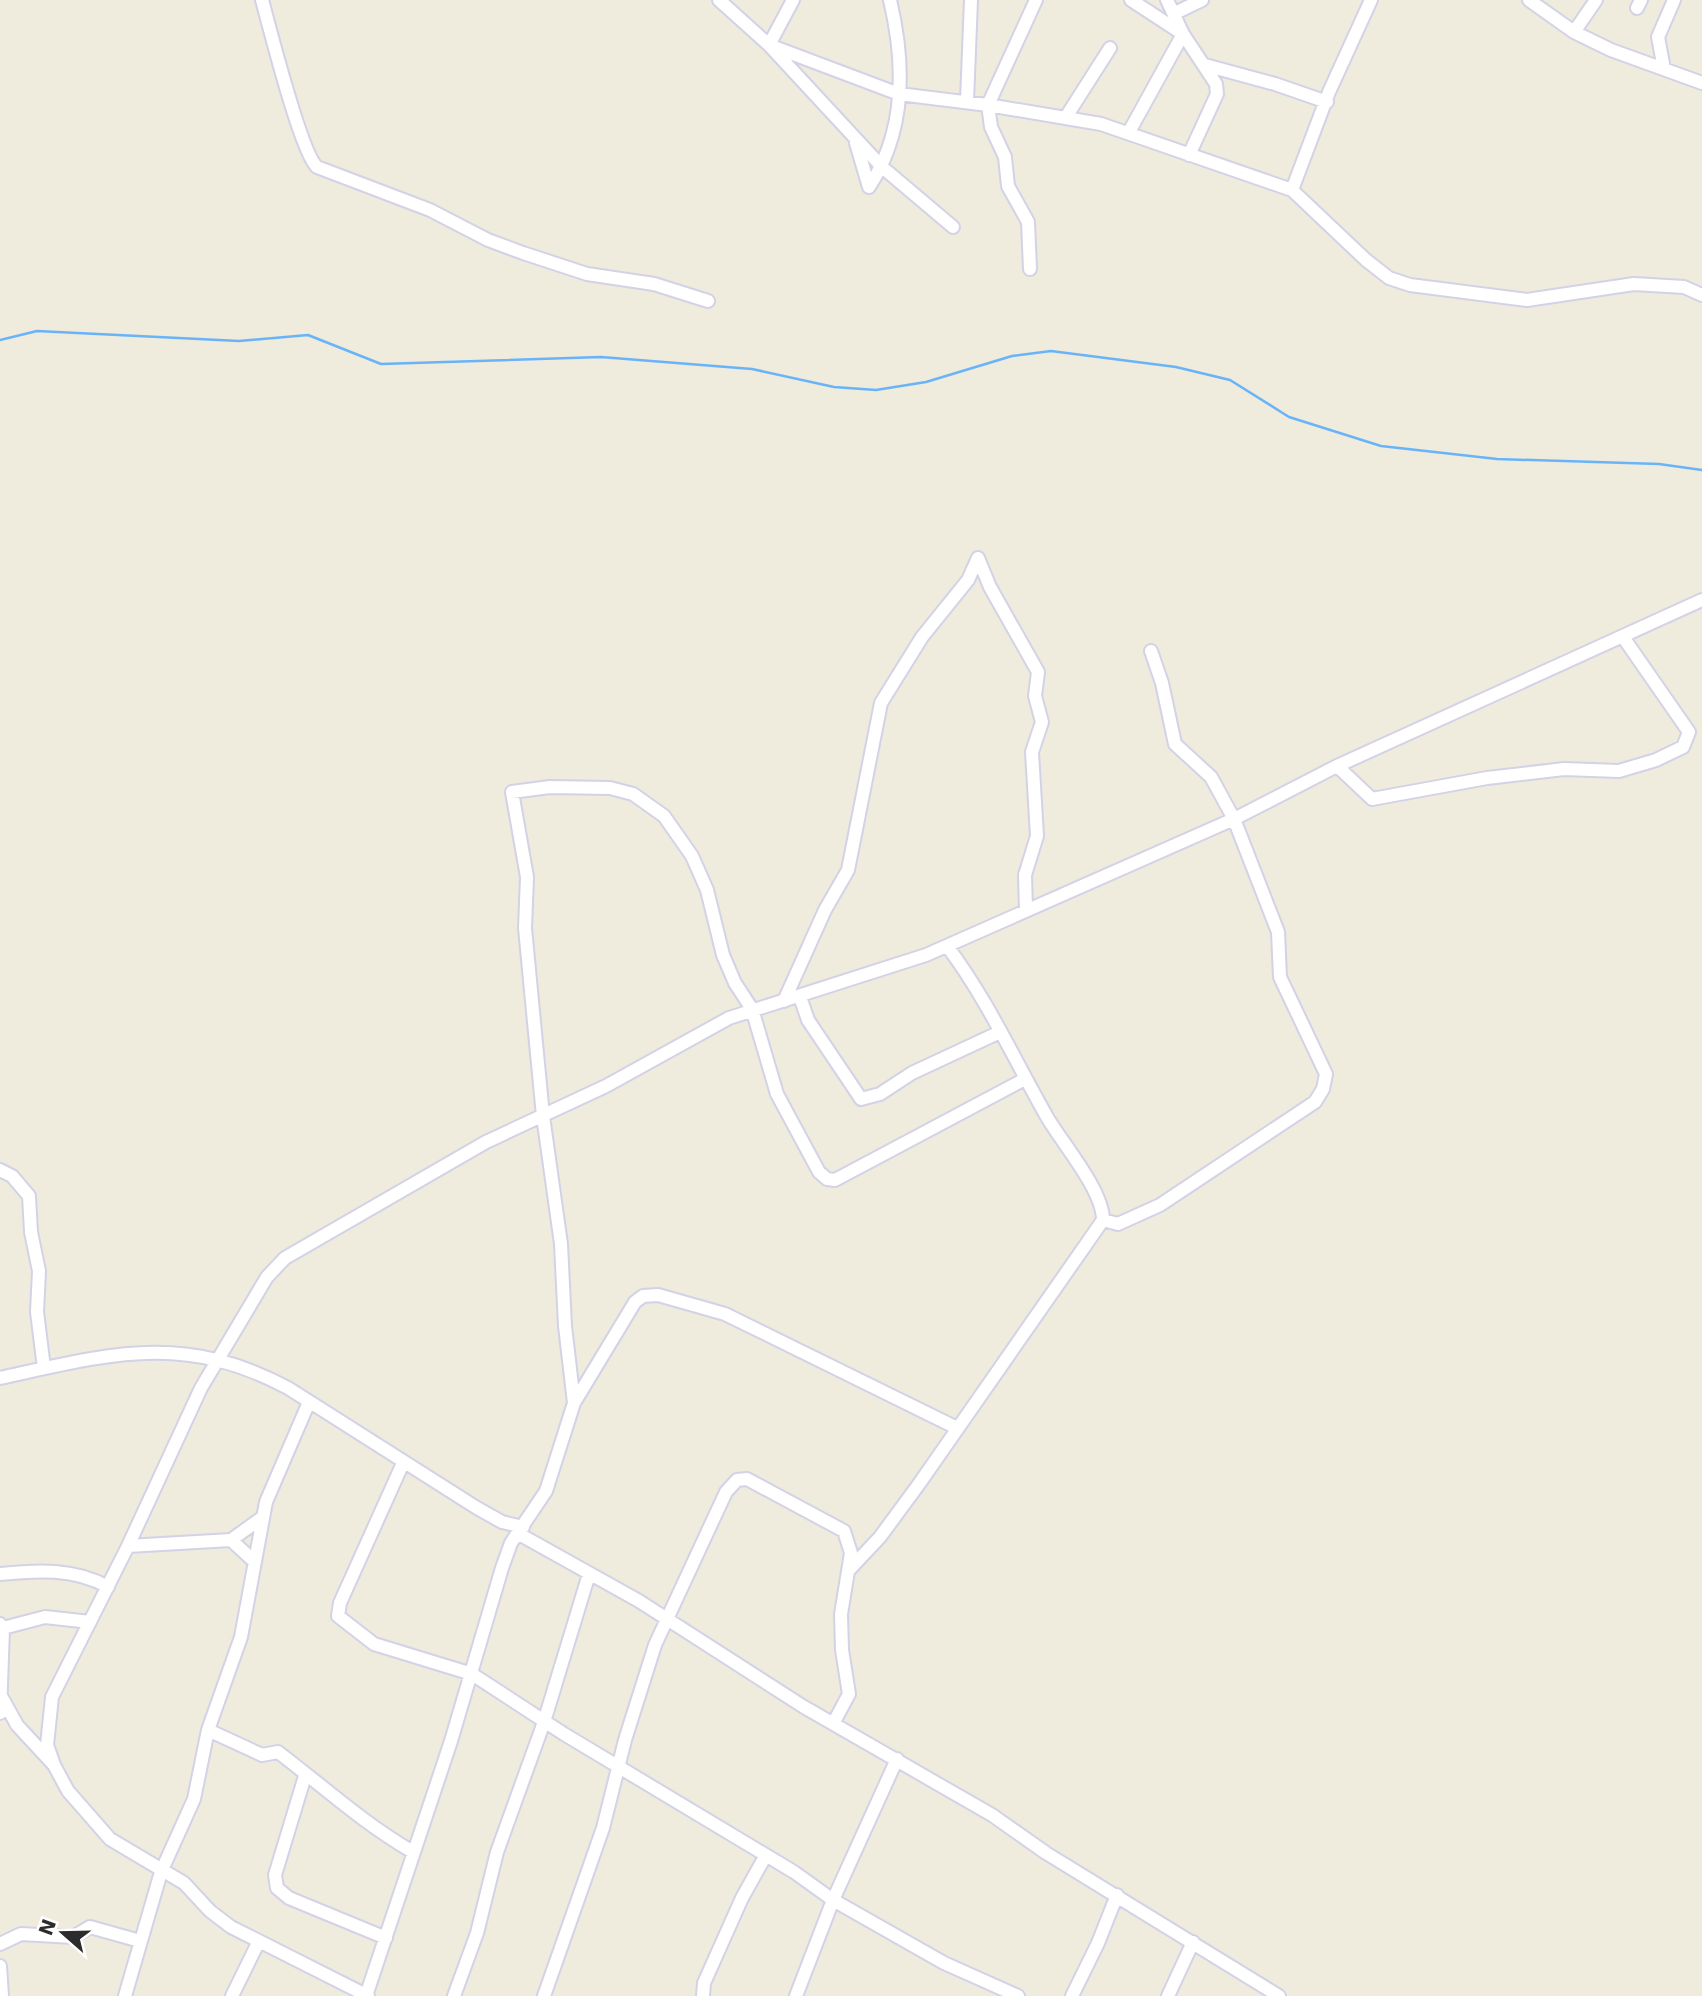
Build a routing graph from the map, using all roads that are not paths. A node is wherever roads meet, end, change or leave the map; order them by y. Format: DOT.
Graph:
graph roads {
  1 [pos="262,0"];
  2 [pos="719,0"];
  3 [pos="793,0"];
  4 [pos="890,0"];
  5 [pos="971,0"];
  6 [pos="1036,0"];
  7 [pos="1131,0"];
  8 [pos="1167,0"];
  9 [pos="1202,0"];
  10 [pos="1371,0"];
  11 [pos="1529,0"];
  12 [pos="1596,0"];
  13 [pos="1674,0"];
  14 [pos="1175,13"];
  15 [pos="1574,32"];
  16 [pos="1183,34"];
  17 [pos="769,45"];
  18 [pos="1110,48"];
  19 [pos="1205,65"];
  20 [pos="1664,69"];
  21 [pos="1702,83"];
  22 [pos="900,94"];
  23 [pos="967,101"];
  24 [pos="1326,102"];
  25 [pos="988,105"];
  26 [pos="1066,117"];
  27 [pos="1129,132"];
  28 [pos="854,138"];
  29 [pos="1189,155"];
  30 [pos="882,167"];
  31 [pos="1292,190"];
  32 [pos="953,227"];
  33 [pos="1030,269"];
  34 [pos="1702,295"];
  35 [pos="708,302"];
  36 [pos="1702,600"];
  37 [pos="1623,636"];
  38 [pos="1152,651"];
  39 [pos="1337,766"];
  40 [pos="1234,818"];
  41 [pos="1026,911"];
  42 [pos="947,946"];
  43 [pos="795,975"];
  44 [pos="817,990"];
  45 [pos="800,997"];
  46 [pos="784,1001"];
  47 [pos="752,1009"];
  48 [pos="1000,1032"];
  49 [pos="1025,1079"];
  50 [pos="543,1116"];
  51 [pos="0,1170"];
  52 [pos="1104,1220"];
  53 [pos="217,1358"];
  54 [pos="44,1368"];
  55 [pos="0,1378"];
  56 [pos="309,1402"];
  57 [pos="574,1403"];
  58 [pos="957,1428"];
  59 [pos="403,1462"];
  60 [pos="263,1517"];
  61 [pos="502,1522"];
  62 [pos="518,1535"];
  63 [pos="231,1540"];
  64 [pos="128,1546"];
  65 [pos="255,1562"];
  66 [pos="116,1570"];
  67 [pos="849,1570"];
  68 [pos="0,1574"];
  69 [pos="589,1574"];
  70 [pos="92,1578"];
  71 [pos="108,1587"];
  72 [pos="666,1618"];
  73 [pos="90,1622"];
  74 [pos="1,1626"];
  75 [pos="472,1674"];
  76 [pos="0,1680"];
  77 [pos="1,1696"];
  78 [pos="0,1713"];
  79 [pos="544,1722"];
  80 [pos="834,1722"];
  81 [pos="208,1730"];
  82 [pos="897,1759"];
  83 [pos="54,1765"];
  84 [pos="619,1766"];
  85 [pos="305,1776"];
  86 [pos="413,1852"];
  87 [pos="766,1855"];
  88 [pos="160,1872"];
  89 [pos="1117,1895"];
  90 [pos="833,1900"];
  91 [pos="386,1938"];
  92 [pos="140,1941"];
  93 [pos="1193,1941"];
  94 [pos="258,1943"];
  95 [pos="0,1944"];
  96 [pos="0,1966"];
  97 [pos="988,1991"];
  98 [pos="2,1996"];
  99 [pos="125,1996"];
  100 [pos="232,1996"];
  101 [pos="367,1996"];
  102 [pos="454,1996"];
  103 [pos="544,1996"];
  104 [pos="703,1996"];
  105 [pos="796,1996"];
  106 [pos="1018,1996"];
  107 [pos="1072,1996"];
  108 [pos="1167,1996"];
  109 [pos="1279,1996"];
  1 -- 35 [label="street"];
  2 -- 17 [label="street"];
  3 -- 17 [label="street"];
  4 -- 22 [label="street"];
  5 -- 23 [label="street"];
  6 -- 25 [label="street"];
  7 -- 16 [label="street"];
  8 -- 14 [label="street"];
  9 -- 14 [label="street"];
  10 -- 24 [label="street"];
  11 -- 15 [label="street"];
  12 -- 15 [label="street"];
  13 -- 20 [label="street"];
  14 -- 16 [label="street"];
  15 -- 20 [label="street"];
  16 -- 19 [label="street"];
  16 -- 27 [label="street"];
  17 -- 22 [label="street"];
  17 -- 28 [label="street"];
  18 -- 26 [label="street"];
  19 -- 24 [label="street"];
  19 -- 29 [label="street"];
  20 -- 21 [label="street"];
  22 -- 23 [label="street"];
  22 -- 30 [label="street"];
  23 -- 25 [label="street"];
  24 -- 31 [label="street"];
  25 -- 26 [label="street"];
  25 -- 33 [label="street"];
  26 -- 27 [label="street"];
  27 -- 29 [label="street"];
  28 -- 30 [label="street"];
  28 -- 30 [label="street"];
  29 -- 31 [label="street"];
  30 -- 32 [label="street"];
  31 -- 34 [label="street"];
  36 -- 37 [label="street"];
  37 -- 39 [label="street"];
  37 -- 39 [label="street"];
  38 -- 40 [label="street"];
  39 -- 40 [label="street"];
  40 -- 41 [label="street"];
  40 -- 52 [label="street"];
  41 -- 42 [label="street"];
  41 -- 43 [label="street"];
  42 -- 44 [label="street"];
  42 -- 48 [label="street"];
  43 -- 44 [label="street"];
  43 -- 46 [label="street"];
  44 -- 45 [label="street"];
  45 -- 46 [label="street"];
  45 -- 48 [label="street"];
  46 -- 47 [label="street"];
  47 -- 49 [label="street"];
  47 -- 50 [label="street"];
  47 -- 50 [label="street"];
  48 -- 49 [label="street"];
  49 -- 52 [label="street"];
  50 -- 53 [label="street"];
  50 -- 57 [label="street"];
  51 -- 54 [label="street"];
  52 -- 58 [label="street"];
  53 -- 54 [label="street"];
  53 -- 56 [label="street"];
  53 -- 64 [label="street"];
  54 -- 55 [label="street"];
  56 -- 59 [label="street"];
  56 -- 60 [label="street"];
  57 -- 58 [label="street"];
  57 -- 62 [label="street"];
  58 -- 67 [label="street"];
  59 -- 61 [label="street"];
  59 -- 75 [label="street"];
  60 -- 63 [label="street"];
  60 -- 65 [label="street"];
  61 -- 62 [label="street"];
  61 -- 62 [label="street"];
  62 -- 69 [label="street"];
  62 -- 75 [label="street"];
  63 -- 64 [label="street"];
  63 -- 65 [label="street"];
  64 -- 66 [label="street"];
  65 -- 81 [label="street"];
  66 -- 70 [label="street"];
  66 -- 71 [label="street"];
  67 -- 72 [label="street"];
  67 -- 80 [label="street"];
  68 -- 70 [label="street"];
  69 -- 72 [label="street"];
  69 -- 79 [label="street"];
  70 -- 71 [label="street"];
  71 -- 73 [label="street"];
  72 -- 80 [label="street"];
  72 -- 84 [label="street"];
  73 -- 74 [label="street"];
  73 -- 83 [label="street"];
  74 -- 76 [label="street"];
  75 -- 79 [label="street"];
  75 -- 86 [label="street"];
  76 -- 77 [label="street"];
  77 -- 78 [label="street"];
  77 -- 83 [label="street"];
  79 -- 84 [label="street"];
  79 -- 102 [label="street"];
  80 -- 82 [label="street"];
  81 -- 85 [label="street"];
  81 -- 88 [label="street"];
  82 -- 89 [label="street"];
  82 -- 90 [label="street"];
  83 -- 88 [label="street"];
  84 -- 87 [label="street"];
  84 -- 103 [label="street"];
  85 -- 86 [label="street"];
  85 -- 91 [label="street"];
  86 -- 91 [label="street"];
  87 -- 90 [label="street"];
  87 -- 104 [label="street"];
  88 -- 92 [label="street"];
  88 -- 94 [label="street"];
  89 -- 93 [label="street"];
  89 -- 107 [label="street"];
  90 -- 97 [label="street"];
  90 -- 105 [label="street"];
  91 -- 101 [label="street"];
  92 -- 95 [label="street"];
  92 -- 99 [label="street"];
  93 -- 108 [label="street"];
  93 -- 109 [label="street"];
  94 -- 100 [label="street"];
  94 -- 101 [label="street"];
  96 -- 98 [label="street"];
  97 -- 106 [label="street"];
}
